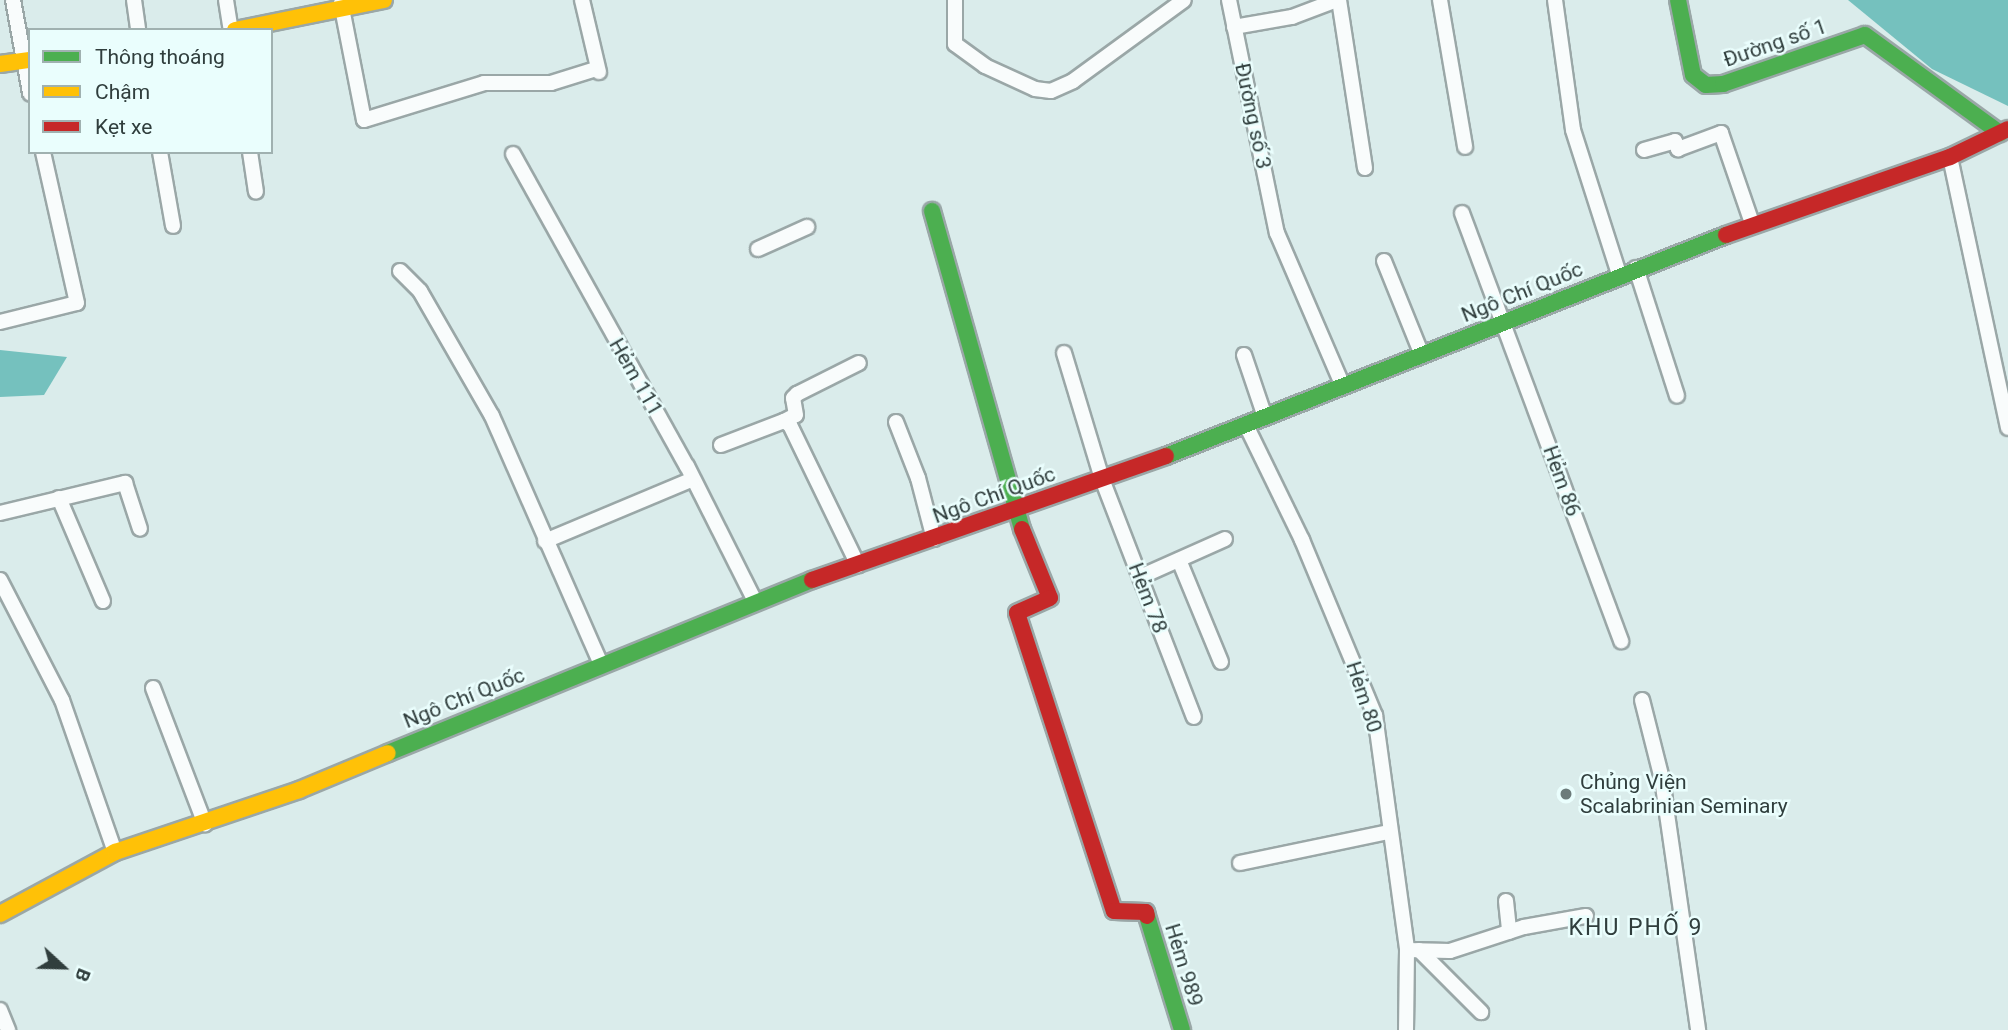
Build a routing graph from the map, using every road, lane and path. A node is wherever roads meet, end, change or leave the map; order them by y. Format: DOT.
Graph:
graph roads {
  1 [pos="13,0"];
  2 [pos="134,0"];
  3 [pos="226,0"];
  4 [pos="384,0"];
  5 [pos="582,0"];
  6 [pos="955,0"];
  7 [pos="1184,0"];
  8 [pos="1229,0"];
  9 [pos="1338,0"];
  10 [pos="1440,0"];
  11 [pos="1555,0"];
  12 [pos="1678,0"];
  13 [pos="341,4"];
  14 [pos="1234,27"];
  15 [pos="138,28"];
  16 [pos="233,28"];
  17 [pos="241,28"];
  18 [pos="26,61"];
  19 [pos="0,64"];
  20 [pos="2005,133"];
  21 [pos="1465,147"];
  22 [pos="1644,150"];
  23 [pos="43,154"];
  24 [pos="160,154"];
  25 [pos="250,154"];
  26 [pos="513,154"];
  27 [pos="1950,158"];
  28 [pos="1364,168"];
  29 [pos="256,192"];
  30 [pos="932,211"];
  31 [pos="1462,213"];
  32 [pos="173,226"];
  33 [pos="1753,226"];
  34 [pos="807,227"];
  35 [pos="758,249"];
  36 [pos="1384,261"];
  37 [pos="1636,268"];
  38 [pos="400,271"];
  39 [pos="1620,277"];
  40 [pos="0,322"];
  41 [pos="1503,322"];
  42 [pos="1064,353"];
  43 [pos="1244,355"];
  44 [pos="1422,355"];
  45 [pos="859,363"];
  46 [pos="1343,386"];
  47 [pos="1677,396"];
  48 [pos="1265,417"];
  49 [pos="784,421"];
  50 [pos="896,422"];
  51 [pos="1246,425"];
  52 [pos="2008,428"];
  53 [pos="721,445"];
  54 [pos="693,479"];
  55 [pos="1102,479"];
  56 [pos="59,498"];
  57 [pos="1014,510"];
  58 [pos="0,513"];
  59 [pos="140,529"];
  60 [pos="934,539"];
  61 [pos="1224,539"];
  62 [pos="545,541"];
  63 [pos="1179,560"];
  64 [pos="858,565"];
  65 [pos="1140,577"];
  66 [pos="0,580"];
  67 [pos="103,601"];
  68 [pos="755,601"];
  69 [pos="1621,640"];
  70 [pos="1222,662"];
  71 [pos="601,664"];
  72 [pos="153,688"];
  73 [pos="1642,699"];
  74 [pos="1194,717"];
  75 [pos="205,824"];
  76 [pos="1389,832"];
  77 [pos="115,852"];
  78 [pos="1240,863"];
  79 [pos="1506,901"];
  80 [pos="0,914"];
  81 [pos="1586,916"];
  82 [pos="1509,932"];
  83 [pos="1413,950"];
  84 [pos="0,1010"];
  85 [pos="1481,1012"];
  86 [pos="8,1030"];
  87 [pos="1182,1030"];
  88 [pos="1406,1030"];
  89 [pos="1698,1030"];
  1 -- 18 [label="street"];
  2 -- 15 [label="street"];
  3 -- 16 [label="street"];
  4 -- 13 [label="main road"];
  5 -- 13 [label="street"];
  6 -- 7 [label="street"];
  8 -- 14 [label="street, Đường số 3"];
  9 -- 14 [label="street"];
  9 -- 28 [label="street"];
  10 -- 21 [label="street"];
  11 -- 39 [label="street"];
  12 -- 20 [label="main road, Đường số 1"];
  13 -- 17 [label="main road"];
  14 -- 46 [label="street, Đường số 3"];
  18 -- 19 [label="main road"];
  20 -- 27 [label="main road, Ngô Chí Quốc"];
  22 -- 33 [label="street"];
  23 -- 40 [label="street"];
  24 -- 32 [label="street"];
  25 -- 29 [label="street"];
  26 -- 54 [label="street, Hẻm 111"];
  27 -- 33 [label="main road, Ngô Chí Quốc"];
  27 -- 52 [label="street"];
  30 -- 57 [label="main road"];
  31 -- 41 [label="street, Hẻm 86"];
  33 -- 37 [label="main road, Ngô Chí Quốc"];
  34 -- 35 [label="street"];
  36 -- 44 [label="street"];
  37 -- 39 [label="main road, Ngô Chí Quốc"];
  37 -- 47 [label="street"];
  38 -- 62 [label="street"];
  39 -- 41 [label="main road, Ngô Chí Quốc"];
  41 -- 44 [label="main road, Ngô Chí Quốc"];
  41 -- 69 [label="street, Hẻm 86"];
  42 -- 55 [label="street, Hẻm 78"];
  43 -- 48 [label="street"];
  44 -- 46 [label="main road, Ngô Chí Quốc"];
  45 -- 49 [label="street"];
  46 -- 48 [label="main road, Ngô Chí Quốc"];
  48 -- 51 [label="main road, Ngô Chí Quốc"];
  49 -- 53 [label="street"];
  49 -- 64 [label="street"];
  50 -- 60 [label="street"];
  51 -- 55 [label="main road, Ngô Chí Quốc"];
  51 -- 76 [label="street, Hẻm 80"];
  54 -- 62 [label="street"];
  54 -- 68 [label="street, Hẻm 111"];
  55 -- 57 [label="main road, Ngô Chí Quốc"];
  55 -- 65 [label="street, Hẻm 78"];
  56 -- 58 [label="street"];
  56 -- 59 [label="street"];
  56 -- 67 [label="street"];
  57 -- 60 [label="main road, Ngô Chí Quốc"];
  57 -- 87 [label="main road, Hẻm 989"];
  60 -- 64 [label="main road, Ngô Chí Quốc"];
  61 -- 63 [label="street"];
  62 -- 71 [label="street"];
  63 -- 65 [label="street"];
  63 -- 70 [label="street"];
  64 -- 68 [label="main road, Ngô Chí Quốc"];
  65 -- 74 [label="street, Hẻm 78"];
  66 -- 77 [label="street"];
  68 -- 71 [label="main road, Ngô Chí Quốc"];
  71 -- 75 [label="main road, Ngô Chí Quốc"];
  72 -- 75 [label="street"];
  73 -- 89 [label="street"];
  75 -- 77 [label="main road, Ngô Chí Quốc"];
  76 -- 78 [label="street"];
  76 -- 83 [label="street, Hẻm 80"];
  77 -- 80 [label="main road, Ngô Chí Quốc"];
  79 -- 82 [label="street"];
  81 -- 82 [label="street"];
  82 -- 83 [label="street"];
  83 -- 85 [label="street"];
  83 -- 88 [label="street, Hẻm 80"];
  84 -- 86 [label="street"];
}
